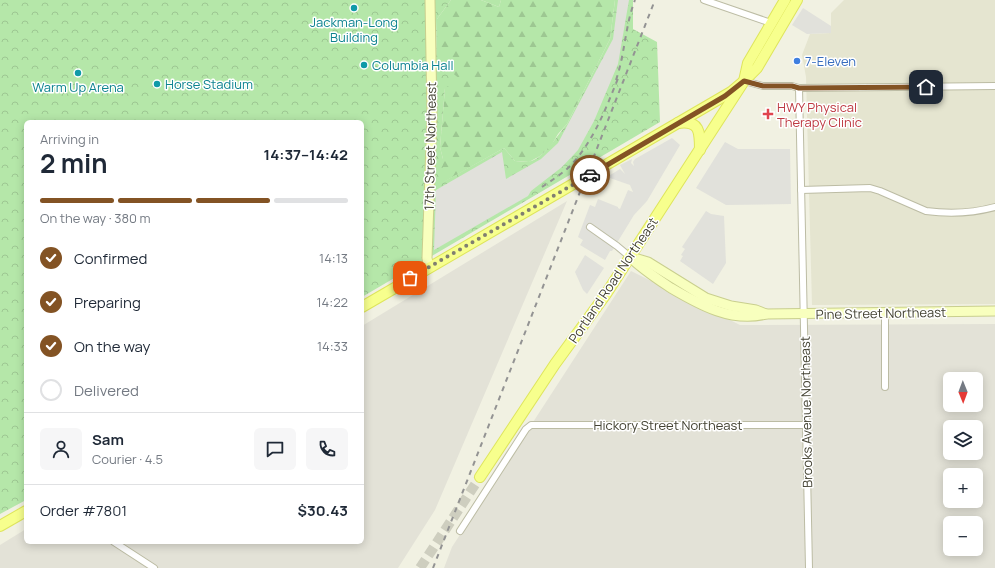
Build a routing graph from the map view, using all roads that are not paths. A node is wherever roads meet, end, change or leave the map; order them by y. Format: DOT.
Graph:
graph roads {
  1 [pos="430,0"];
  2 [pos="704,0"];
  3 [pos="785,0"];
  4 [pos="797,0"];
  5 [pos="771,23"];
  6 [pos="744,81"];
  7 [pos="995,86"];
  8 [pos="799,88"];
  9 [pos="678,123"];
  10 [pos="700,150"];
  11 [pos="801,190"];
  12 [pos="995,207"];
  13 [pos="590,227"];
  14 [pos="629,256"];
  15 [pos="429,268"];
  16 [pos="364,306"];
  17 [pos="995,311"];
  18 [pos="885,312"];
  19 [pos="804,314"];
  20 [pos="885,387"];
  21 [pos="806,425"];
  22 [pos="480,477"];
  23 [pos="24,512"];
  24 [pos="0,526"];
  25 [pos="460,531"];
  26 [pos="117,544"];
  27 [pos="154,568"];
  28 [pos="809,568"];
  1 -- 15 [label="main road, 17th Street Northeast"];
  2 -- 5 [label="street"];
  3 -- 5 [label="main road"];
  4 -- 6 [label="main road"];
  5 -- 6 [label="main road"];
  6 -- 8 [label="street"];
  6 -- 9 [label="main road"];
  6 -- 10 [label="main road, Portland Road Northeast"];
  7 -- 8 [label="street"];
  8 -- 11 [label="street, Brooks Avenue Northeast"];
  9 -- 10 [label="main road"];
  9 -- 15 [label="main road"];
  10 -- 14 [label="main road, Portland Road Northeast"];
  11 -- 12 [label="street"];
  11 -- 19 [label="street, Brooks Avenue Northeast"];
  13 -- 14 [label="street, Pine Street Northeast"];
  14 -- 19 [label="main road, Pine Street Northeast"];
  14 -- 22 [label="main road, Portland Road Northeast"];
  15 -- 16 [label="main road"];
  17 -- 18 [label="main road, Pine Street Northeast"];
  18 -- 19 [label="main road, Pine Street Northeast"];
  18 -- 20 [label="street"];
  19 -- 21 [label="street, Brooks Avenue Northeast"];
  21 -- 25 [label="street, Hickory Street Northeast"];
  21 -- 28 [label="street, Brooks Avenue Northeast"];
  23 -- 24 [label="main road"];
  26 -- 27 [label="street"];
}
